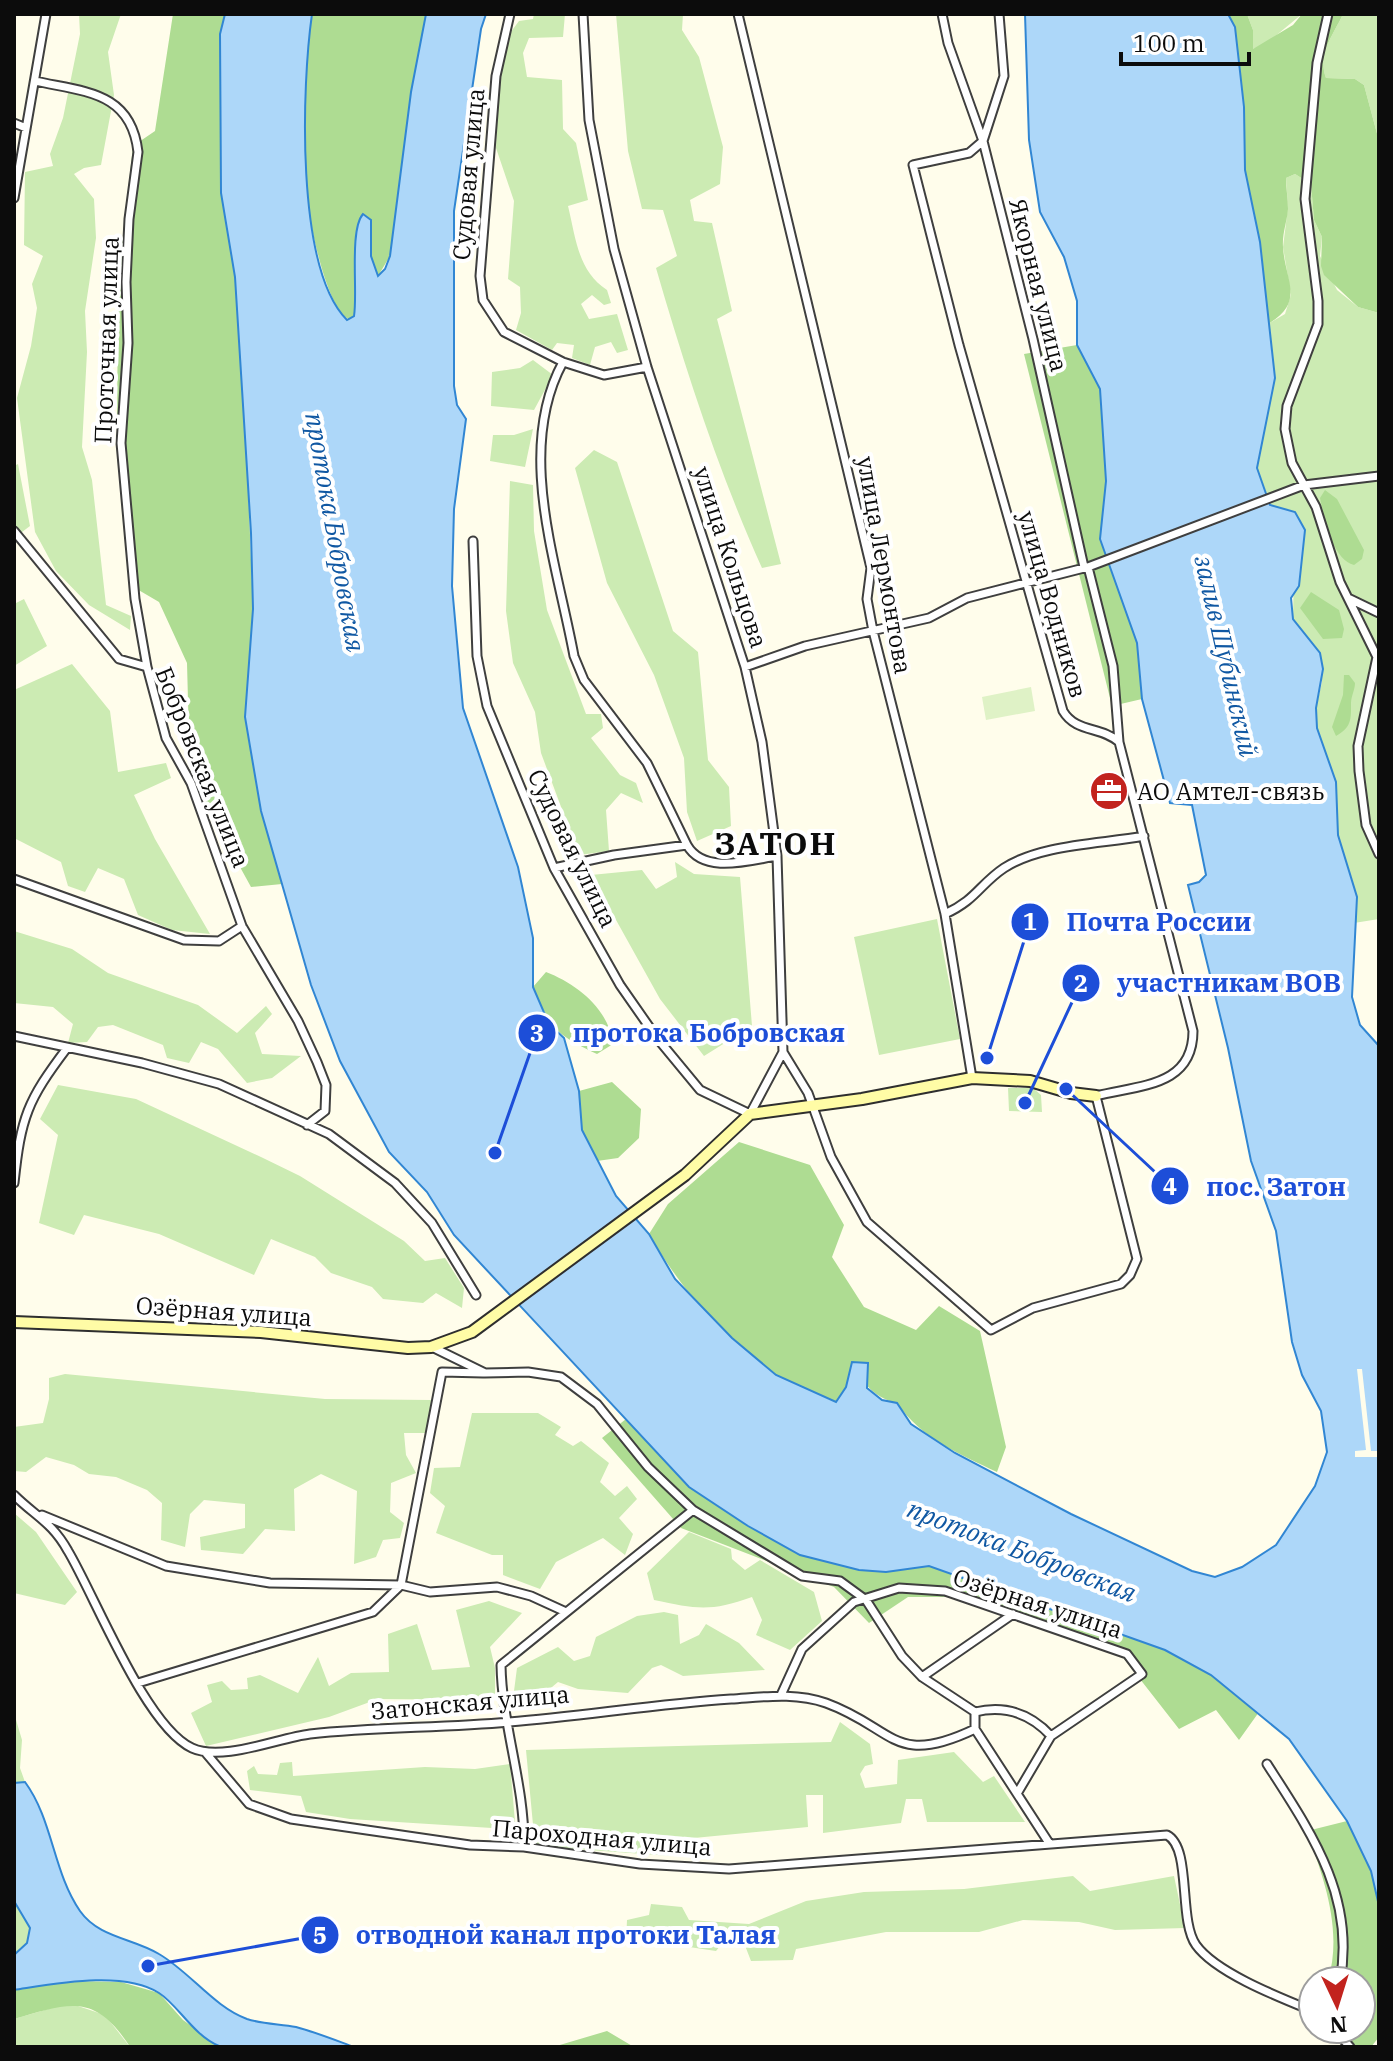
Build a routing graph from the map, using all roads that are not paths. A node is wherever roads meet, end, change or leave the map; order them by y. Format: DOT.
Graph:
graph roads {
  1 [pos="46,14"];
  2 [pos="510,14"];
  3 [pos="583,14"];
  4 [pos="738,14"];
  5 [pos="942,14"];
  6 [pos="999,14"];
  7 [pos="1328,14"];
  8 [pos="35,81"];
  9 [pos="14,123"];
  10 [pos="26,128"];
  11 [pos="983,141"];
  12 [pos="14,198"];
  13 [pos="563,362"];
  14 [pos="647,367"];
  15 [pos="1379,476"];
  16 [pos="1304,485"];
  17 [pos="14,531"];
  18 [pos="473,541"];
  19 [pos="1086,567"];
  20 [pos="1026,583"];
  21 [pos="1349,597"];
  22 [pos="1379,613"];
  23 [pos="873,631"];
  24 [pos="147,667"];
  25 [pos="745,667"];
  26 [pos="1119,742"];
  27 [pos="1144,836"];
  28 [pos="687,845"];
  29 [pos="1379,854"];
  30 [pos="777,856"];
  31 [pos="554,868"];
  32 [pos="14,879"];
  33 [pos="945,914"];
  34 [pos="242,926"];
  35 [pos="14,1036"];
  36 [pos="67,1048"];
  37 [pos="783,1052"];
  38 [pos="972,1078"];
  39 [pos="1096,1096"];
  40 [pos="813,1106"];
  41 [pos="750,1114"];
  42 [pos="307,1125"];
  43 [pos="14,1183"];
  44 [pos="476,1295"];
  45 [pos="14,1322"];
  46 [pos="431,1347"];
  47 [pos="485,1373"];
  48 [pos="14,1495"];
  49 [pos="693,1510"];
  50 [pos="41,1515"];
  51 [pos="401,1585"];
  52 [pos="866,1600"];
  53 [pos="566,1612"];
  54 [pos="1013,1614"];
  55 [pos="922,1677"];
  56 [pos="138,1683"];
  57 [pos="781,1695"];
  58 [pos="975,1712"];
  59 [pos="509,1722"];
  60 [pos="975,1729"];
  61 [pos="1051,1736"];
  62 [pos="205,1752"];
  63 [pos="1267,1764"];
  64 [pos="1018,1792"];
  65 [pos="1049,1843"];
  66 [pos="524,1847"];
  67 [pos="1341,1965"];
  68 [pos="1297,2003"];
  1 -- 8 [label="street"];
  2 -- 13 [label="street, Судовая улица"];
  3 -- 14 [label="street, улица Кольцова"];
  4 -- 23 [label="street, улица Лермонтова"];
  5 -- 11 [label="street, Якорная улица"];
  6 -- 11 [label="street"];
  7 -- 16 [label="street"];
  8 -- 10 [label="street"];
  8 -- 24 [label="street, Проточная улица"];
  9 -- 10 [label="street"];
  10 -- 12 [label="street"];
  11 -- 19 [label="street, Якорная улица"];
  11 -- 20 [label="street, улица Водников"];
  13 -- 14 [label="street"];
  13 -- 28 [label="street"];
  14 -- 25 [label="street, улица Кольцова"];
  15 -- 16 [label="street"];
  16 -- 19 [label="street"];
  16 -- 21 [label="street"];
  17 -- 24 [label="street, Бобровская улица"];
  18 -- 31 [label="street, Судовая улица"];
  19 -- 20 [label="street"];
  19 -- 26 [label="street, Якорная улица"];
  20 -- 23 [label="street"];
  20 -- 26 [label="street, улица Водников"];
  21 -- 22 [label="street"];
  21 -- 29 [label="street"];
  23 -- 25 [label="street"];
  23 -- 33 [label="street, улица Лермонтова"];
  24 -- 34 [label="street, Бобровская улица"];
  25 -- 30 [label="street, улица Кольцова"];
  26 -- 27 [label="street"];
  27 -- 33 [label="street"];
  27 -- 39 [label="street"];
  28 -- 30 [label="street"];
  28 -- 31 [label="street"];
  30 -- 37 [label="street, улица Кольцова"];
  31 -- 41 [label="street, Судовая улица"];
  32 -- 34 [label="street"];
  33 -- 38 [label="street, улица Лермонтова"];
  34 -- 42 [label="street, Бобровская улица"];
  35 -- 36 [label="street"];
  36 -- 42 [label="street"];
  36 -- 43 [label="street"];
  37 -- 40 [label="street"];
  37 -- 41 [label="street, улица Кольцова"];
  38 -- 39 [label="street"];
  38 -- 40 [label="street"];
  39 -- 40 [label="street"];
  40 -- 41 [label="street"];
  41 -- 46 [label="street, Озёрная улица"];
  42 -- 44 [label="street"];
  45 -- 46 [label="street, Озёрная улица"];
  46 -- 47 [label="street, Озёрная улица"];
  47 -- 49 [label="street, Озёрная улица"];
  47 -- 51 [label="street"];
  48 -- 50 [label="street"];
  49 -- 52 [label="street, Озёрная улица"];
  49 -- 53 [label="street"];
  50 -- 51 [label="street"];
  50 -- 56 [label="street"];
  51 -- 53 [label="street"];
  51 -- 56 [label="street"];
  52 -- 54 [label="street, Озёрная улица"];
  52 -- 55 [label="street, Озёрная улица"];
  52 -- 57 [label="street, Озёрная улица"];
  53 -- 59 [label="street"];
  54 -- 55 [label="street"];
  54 -- 61 [label="street, Озёрная улица"];
  55 -- 58 [label="street, Озёрная улица"];
  56 -- 62 [label="street"];
  57 -- 59 [label="street, Затонская улица"];
  57 -- 60 [label="street, Затонская улица"];
  58 -- 60 [label="street"];
  58 -- 61 [label="street"];
  59 -- 62 [label="street, Затонская улица"];
  59 -- 66 [label="street"];
  60 -- 64 [label="street"];
  61 -- 64 [label="street"];
  62 -- 66 [label="street, Пароходная улица"];
  63 -- 67 [label="street"];
  64 -- 65 [label="street"];
  65 -- 66 [label="street, Пароходная улица"];
  65 -- 68 [label="street, Пароходная улица"];
}
